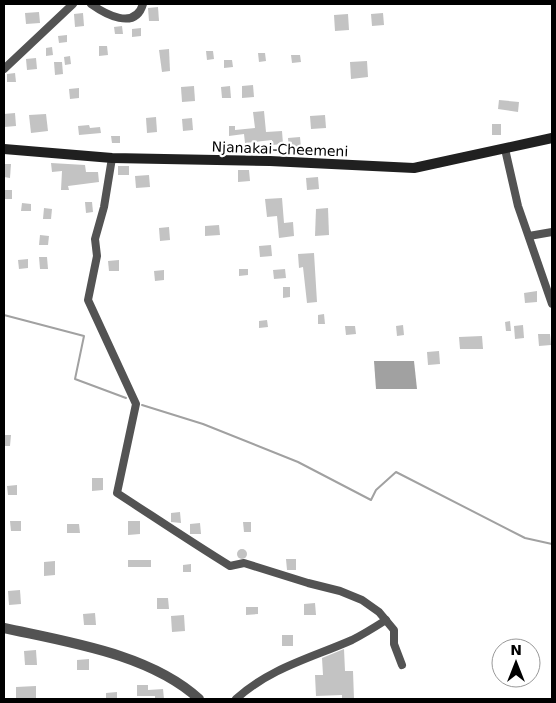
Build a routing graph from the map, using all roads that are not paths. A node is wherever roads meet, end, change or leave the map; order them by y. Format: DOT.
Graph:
graph roads {
  1 [pos="73,4"];
  2 [pos="91,4"];
  3 [pos="143,4"];
  4 [pos="4,69"];
  5 [pos="552,138"];
  6 [pos="4,149"];
  7 [pos="505,149"];
  8 [pos="112,158"];
  9 [pos="552,232"];
  10 [pos="530,236"];
  11 [pos="552,304"];
  12 [pos="386,620"];
  13 [pos="4,628"];
  14 [pos="402,665"];
  15 [pos="199,699"];
  16 [pos="236,699"];
  1 -- 4 [label="street"];
  2 -- 3 [label="street"];
  5 -- 7 [label="main road, Njanakai-Cheemeni"];
  6 -- 8 [label="main road, Njanakai-Cheemeni"];
  7 -- 8 [label="main road, Njanakai-Cheemeni"];
  7 -- 10 [label="street"];
  8 -- 12 [label="street"];
  9 -- 10 [label="street"];
  10 -- 11 [label="street"];
  12 -- 14 [label="street"];
  12 -- 16 [label="street"];
  13 -- 15 [label="street"];
}
